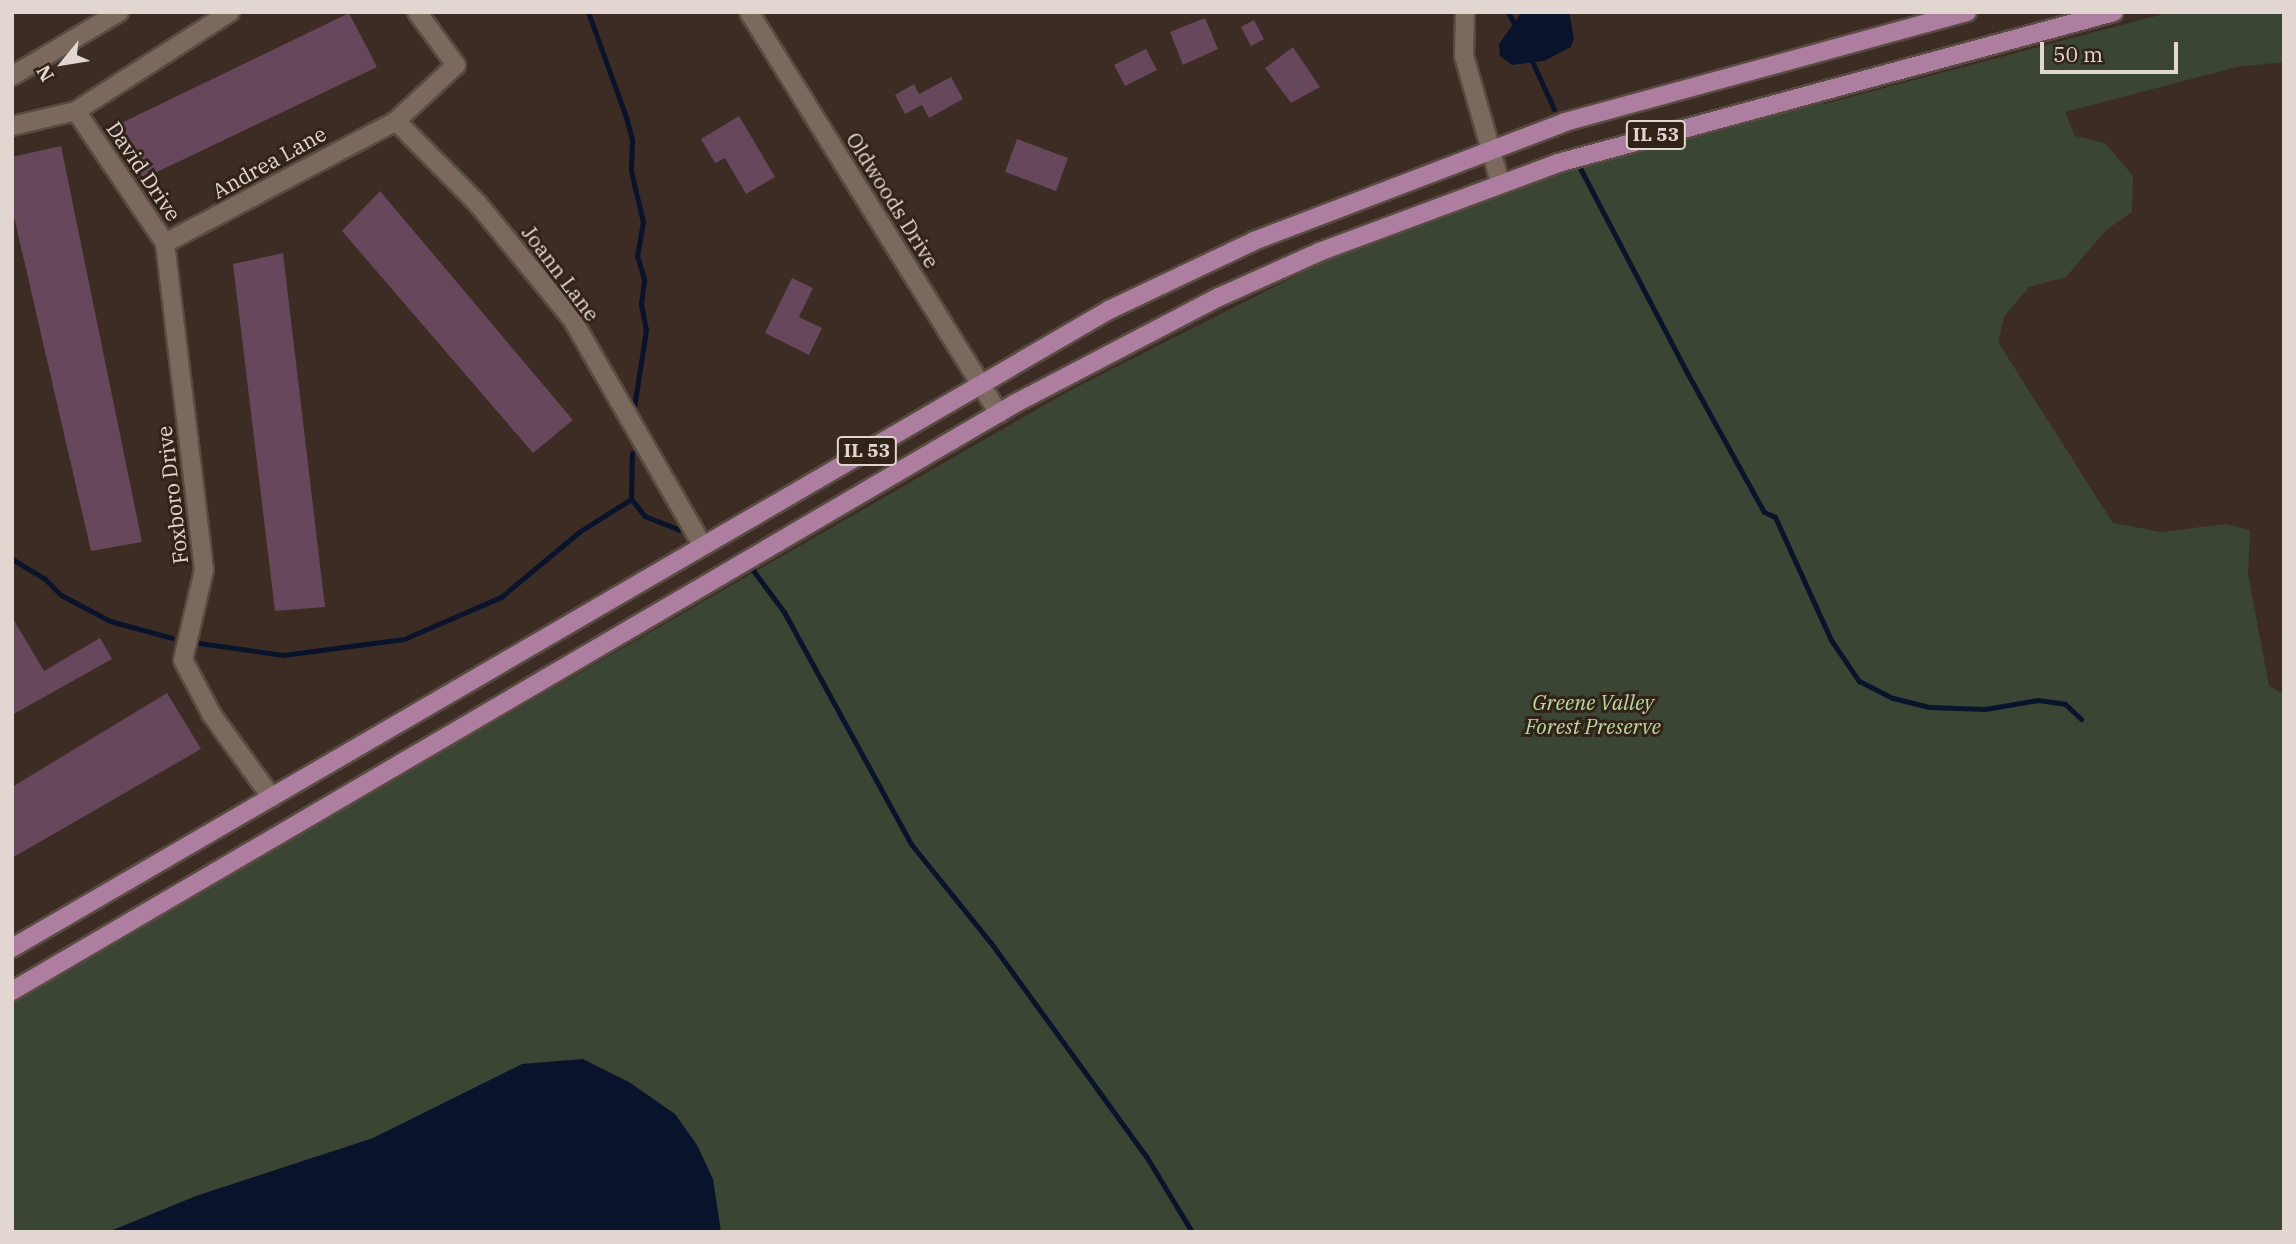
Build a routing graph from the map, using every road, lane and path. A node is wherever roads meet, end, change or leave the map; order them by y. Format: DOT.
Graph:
graph roads {
  1 [pos="119,12"];
  2 [pos="230,12"];
  3 [pos="418,12"];
  4 [pos="749,12"];
  5 [pos="1465,12"];
  6 [pos="1967,12"];
  7 [pos="2113,12"];
  8 [pos="12,76"];
  9 [pos="76,111"];
  10 [pos="396,121"];
  11 [pos="12,127"];
  12 [pos="1490,151"];
  13 [pos="1500,182"];
  14 [pos="165,243"];
  15 [pos="981,383"];
  16 [pos="999,413"];
  17 [pos="703,547"];
  18 [pos="272,798"];
  19 [pos="12,948"];
  20 [pos="12,991"];
  1 -- 8 [label="street"];
  2 -- 9 [label="street"];
  3 -- 10 [label="street, Andrea Lane"];
  4 -- 15 [label="street, Oldwoods Drive"];
  5 -- 12 [label="street"];
  6 -- 12 [label="main road, IL 53"];
  7 -- 13 [label="main road, IL 53"];
  9 -- 11 [label="street"];
  9 -- 14 [label="street, David Drive"];
  10 -- 14 [label="street, Andrea Lane"];
  10 -- 17 [label="street, Joann Lane"];
  12 -- 13 [label="street"];
  12 -- 15 [label="main road, IL 53"];
  13 -- 16 [label="main road, IL 53"];
  14 -- 18 [label="street, Foxboro Drive"];
  15 -- 16 [label="street, Oldwoods Drive"];
  15 -- 17 [label="main road, IL 53"];
  16 -- 20 [label="main road, IL 53"];
  17 -- 18 [label="main road, IL 53"];
  18 -- 19 [label="main road, IL 53"];
}
